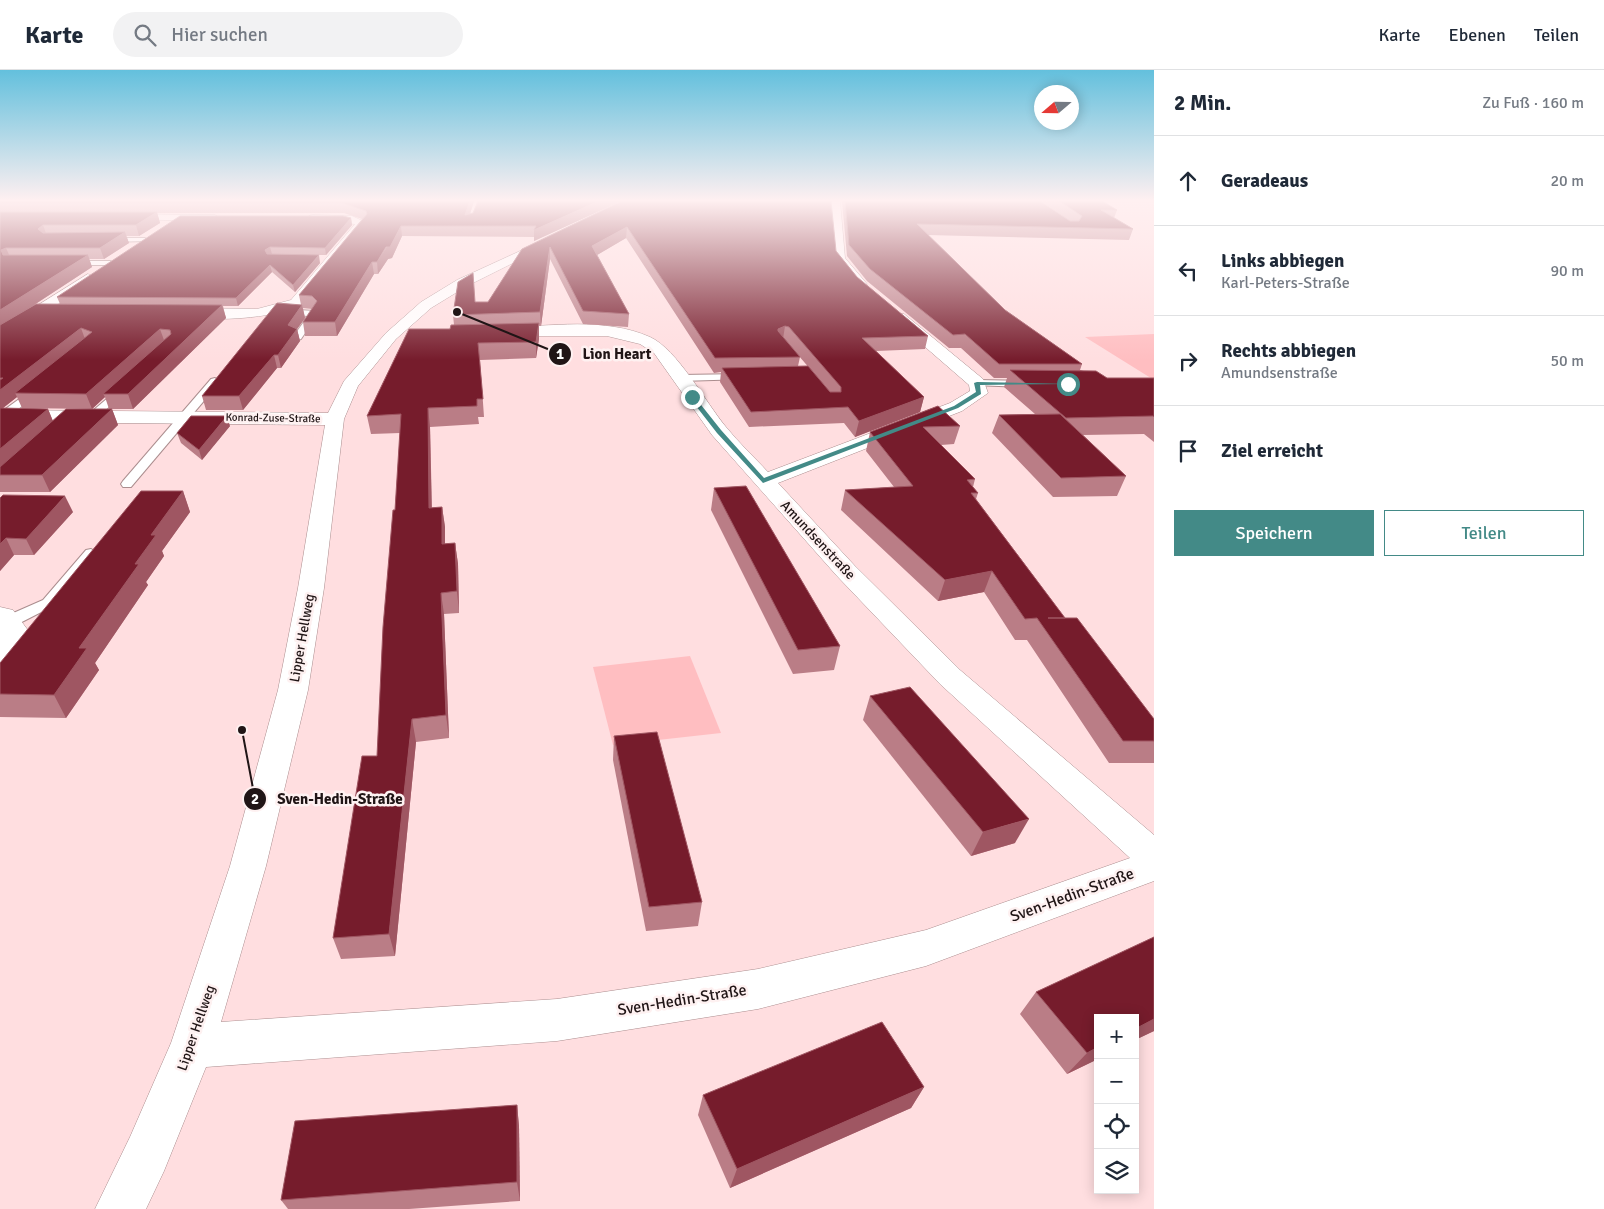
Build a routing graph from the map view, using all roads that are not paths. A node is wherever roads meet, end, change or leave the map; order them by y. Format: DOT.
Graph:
graph roads {
  1 [pos="123,254"];
  2 [pos="331,254"];
  3 [pos="522,254"];
  4 [pos="839,254"];
  5 [pos="61,263"];
  6 [pos="110,263"];
  7 [pos="273,310"];
  8 [pos="38,311"];
  9 [pos="58,311"];
  10 [pos="177,312"];
  11 [pos="477,334"];
  12 [pos="1,335"];
  13 [pos="421,335"];
  14 [pos="391,336"];
  15 [pos="298,337"];
  16 [pos="225,369"];
  17 [pos="759,376"];
  18 [pos="134,378"];
  19 [pos="680,378"];
  20 [pos="47,380"];
  21 [pos="977,383"];
  22 [pos="1034,384"];
  23 [pos="2,416"];
  24 [pos="74,416"];
  25 [pos="92,416"];
  26 [pos="184,417"];
  27 [pos="336,419"];
  28 [pos="59,429"];
  29 [pos="763,481"];
  30 [pos="127,484"];
  31 [pos="95,549"];
  32 [pos="4,618"];
  33 [pos="0,655"];
  34 [pos="1154,857"];
  35 [pos="1154,865"];
  36 [pos="192,1046"];
  37 [pos="120,1209"];
  1 -- 6 [label="street"];
  2 -- 7 [label="street"];
  3 -- 14 [label="street, Lipper Hellweg"];
  4 -- 21 [label="street"];
  5 -- 6 [label="lane"];
  6 -- 8 [label="street"];
  7 -- 10 [label="street"];
  7 -- 15 [label="lane"];
  8 -- 9 [label="street"];
  8 -- 12 [label="street"];
  11 -- 19 [label="street, Amundsenstraße"];
  13 -- 14 [label="street"];
  14 -- 27 [label="street, Lipper Hellweg"];
  16 -- 26 [label="lane"];
  17 -- 19 [label="lane"];
  18 -- 25 [label="lane"];
  19 -- 29 [label="street, Amundsenstraße"];
  20 -- 23 [label="lane"];
  21 -- 22 [label="lane"];
  21 -- 29 [label="street"];
  23 -- 24 [label="street, Konrad-Zuse-Straße"];
  24 -- 25 [label="street, Konrad-Zuse-Straße"];
  24 -- 28 [label="lane"];
  25 -- 26 [label="street, Konrad-Zuse-Straße"];
  26 -- 27 [label="street, Konrad-Zuse-Straße"];
  26 -- 30 [label="lane"];
  27 -- 36 [label="street, Lipper Hellweg"];
  29 -- 34 [label="street, Amundsenstraße"];
  31 -- 32 [label="lane"];
  32 -- 33 [label="street"];
  35 -- 36 [label="street, Sven-Hedin-Straße"];
  36 -- 37 [label="street, Lipper Hellweg"];
}
